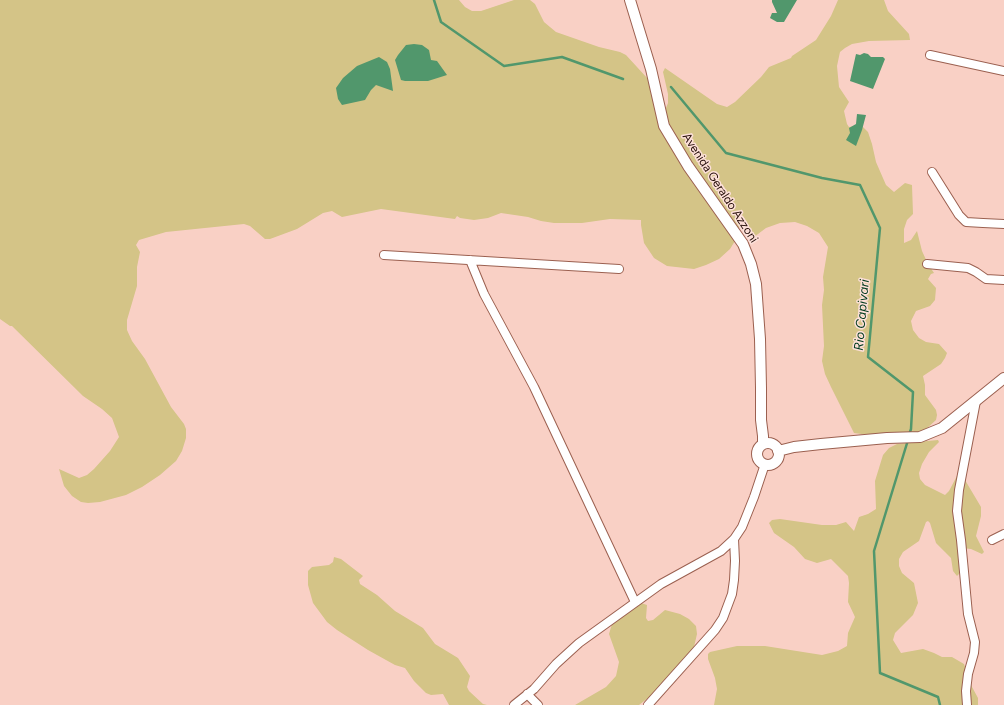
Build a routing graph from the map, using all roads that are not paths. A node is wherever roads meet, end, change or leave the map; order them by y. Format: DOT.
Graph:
graph roads {
  1 [pos="630,0"];
  2 [pos="930,55"];
  3 [pos="1004,72"];
  4 [pos="932,172"];
  5 [pos="1004,224"];
  6 [pos="384,255"];
  7 [pos="470,260"];
  8 [pos="927,264"];
  9 [pos="619,269"];
  10 [pos="1004,280"];
  11 [pos="1004,378"];
  12 [pos="976,401"];
  13 [pos="763,444"];
  14 [pos="778,451"];
  15 [pos="765,464"];
  16 [pos="1004,534"];
  17 [pos="734,539"];
  18 [pos="992,540"];
  19 [pos="635,602"];
  20 [pos="527,694"];
  21 [pos="514,705"];
  22 [pos="538,705"];
  23 [pos="648,705"];
  24 [pos="967,705"];
  1 -- 13 [label="street, Avenida Geraldo Azzoni"];
  2 -- 3 [label="street"];
  4 -- 5 [label="street"];
  6 -- 7 [label="street"];
  7 -- 9 [label="street"];
  7 -- 19 [label="street"];
  8 -- 10 [label="street"];
  11 -- 12 [label="street"];
  12 -- 14 [label="street"];
  12 -- 24 [label="street"];
  13 -- 14 [label="street"];
  13 -- 15 [label="street"];
  14 -- 15 [label="street"];
  15 -- 17 [label="street"];
  16 -- 18 [label="street"];
  17 -- 19 [label="street"];
  17 -- 23 [label="street"];
  19 -- 20 [label="street"];
  20 -- 21 [label="street"];
  20 -- 22 [label="street"];
}
